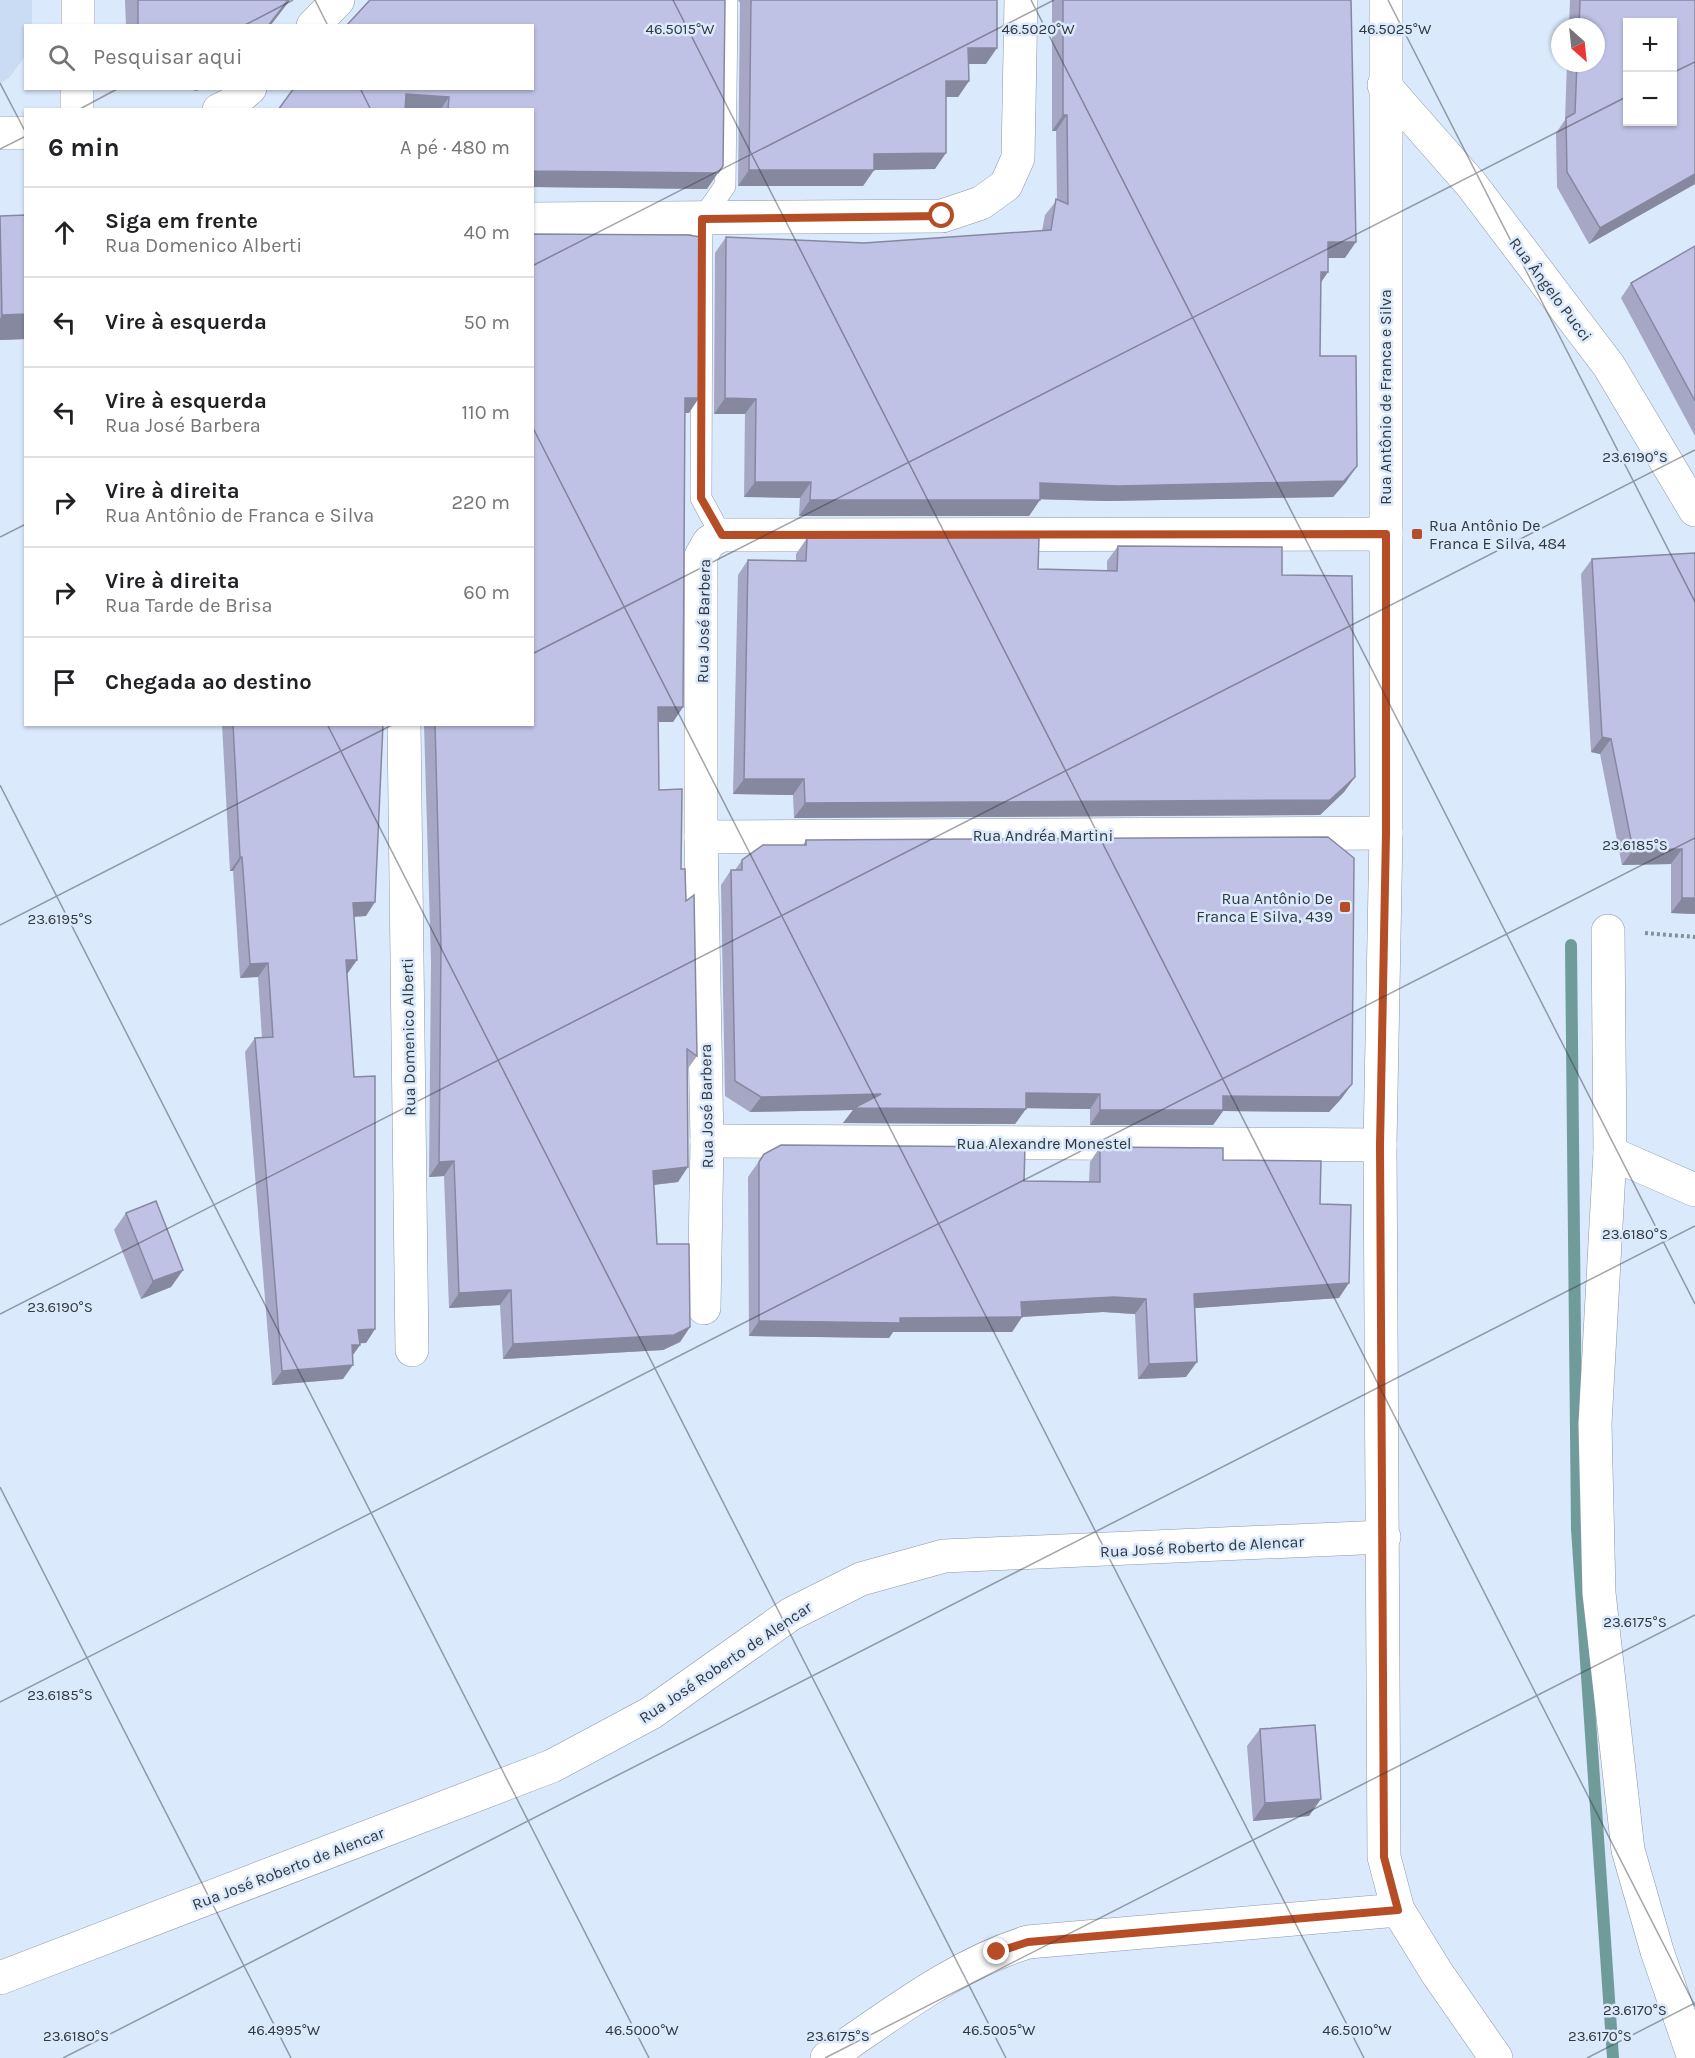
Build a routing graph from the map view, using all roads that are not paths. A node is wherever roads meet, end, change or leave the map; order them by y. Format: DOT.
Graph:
graph roads {
  1 [pos="78,0"];
  2 [pos="338,0"];
  3 [pos="1021,0"];
  4 [pos="1386,0"];
  5 [pos="727,3"];
  6 [pos="78,24"];
  7 [pos="315,24"];
  8 [pos="1384,85"];
  9 [pos="77,90"];
  10 [pos="248,90"];
  11 [pos="77,108"];
  12 [pos="223,108"];
  13 [pos="0,133"];
  14 [pos="24,133"];
  15 [pos="534,219"];
  16 [pos="702,219"];
  17 [pos="1695,510"];
  18 [pos="1386,534"];
  19 [pos="722,535"];
  20 [pos="404,726"];
  21 [pos="1386,833"];
  22 [pos="701,837"];
  23 [pos="1608,931"];
  24 [pos="707,1141"];
  25 [pos="1380,1145"];
  26 [pos="1610,1153"];
  27 [pos="1695,1190"];
  28 [pos="704,1308"];
  29 [pos="412,1350"];
  30 [pos="1384,1537"];
  31 [pos="1398,1910"];
  32 [pos="0,1978"];
  33 [pos="827,2058"];
  34 [pos="1496,2058"];
  35 [pos="1694,2058"];
  1 -- 6 [label="street"];
  2 -- 7 [label="street"];
  3 -- 16 [label="street"];
  4 -- 8 [label="street, Rua Antônio de Franca e Silva"];
  5 -- 16 [label="lane"];
  8 -- 17 [label="street, Rua Ângelo Pucci"];
  8 -- 18 [label="street, Rua Antônio de Franca e Silva"];
  9 -- 11 [label="street"];
  10 -- 12 [label="street"];
  13 -- 14 [label="street"];
  15 -- 16 [label="street"];
  16 -- 19 [label="lane"];
  18 -- 19 [label="street"];
  18 -- 21 [label="street, Rua Antônio de Franca e Silva"];
  19 -- 22 [label="street, Rua José Barbera"];
  20 -- 29 [label="street, Rua Domenico Alberti"];
  21 -- 22 [label="street, Rua Andréa Martini"];
  21 -- 25 [label="street, Rua Antônio de Franca e Silva"];
  22 -- 24 [label="street, Rua José Barbera"];
  23 -- 26 [label="street"];
  24 -- 25 [label="street, Rua Alexandre Monestel"];
  24 -- 28 [label="street, Rua José Barbera"];
  25 -- 30 [label="street, Rua Antônio de Franca e Silva"];
  26 -- 27 [label="street"];
  26 -- 35 [label="street"];
  30 -- 31 [label="street, Rua Antônio de Franca e Silva"];
  30 -- 32 [label="street, Rua José Roberto de Alencar"];
  31 -- 33 [label="street"];
  31 -- 34 [label="street, Rua Antônio de Franca e Silva"];
}
